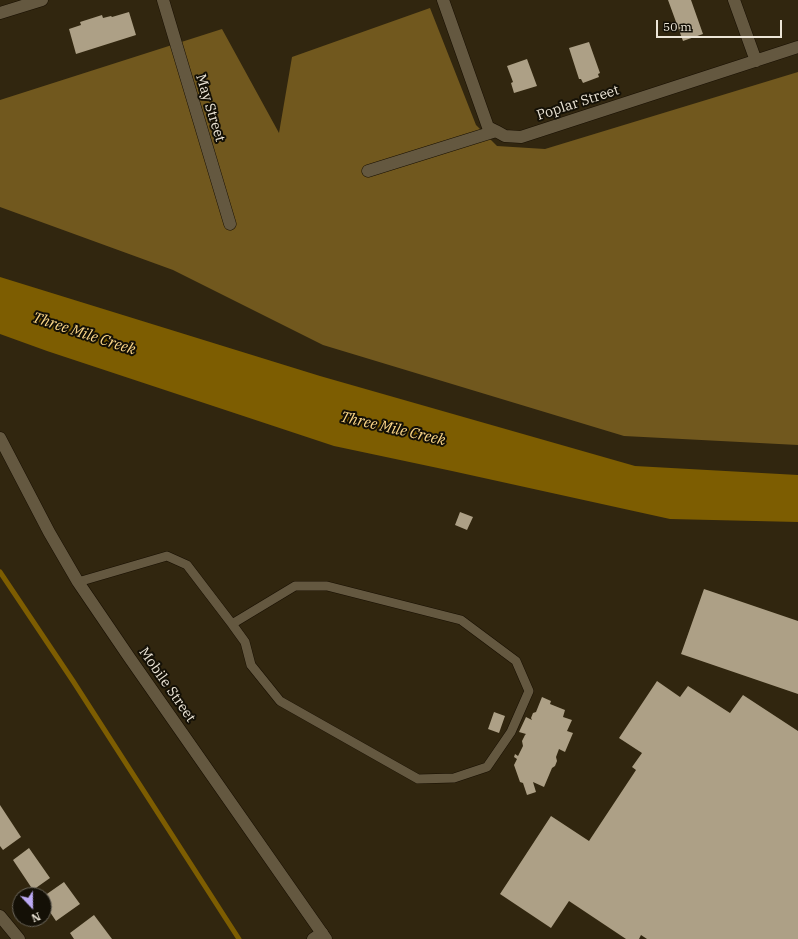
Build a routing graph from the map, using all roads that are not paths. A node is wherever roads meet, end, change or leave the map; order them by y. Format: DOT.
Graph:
graph roads {
  1 [pos="42,0"];
  2 [pos="162,0"];
  3 [pos="444,0"];
  4 [pos="734,0"];
  5 [pos="0,14"];
  6 [pos="798,47"];
  7 [pos="756,61"];
  8 [pos="496,131"];
  9 [pos="368,171"];
  10 [pos="230,224"];
  11 [pos="0,438"];
  12 [pos="78,582"];
  13 [pos="232,624"];
  14 [pos="0,916"];
  15 [pos="320,937"];
  16 [pos="19,939"];
  1 -- 5 [label="street"];
  2 -- 10 [label="street, May Street"];
  3 -- 8 [label="street"];
  4 -- 7 [label="street"];
  6 -- 7 [label="street, Poplar Street"];
  7 -- 8 [label="street, Poplar Street"];
  8 -- 9 [label="street"];
  11 -- 12 [label="street, Mobile Street"];
  12 -- 13 [label="lane"];
  12 -- 15 [label="street, Mobile Street"];
  13 -- 13 [label="lane"];
  14 -- 16 [label="street"];
}
